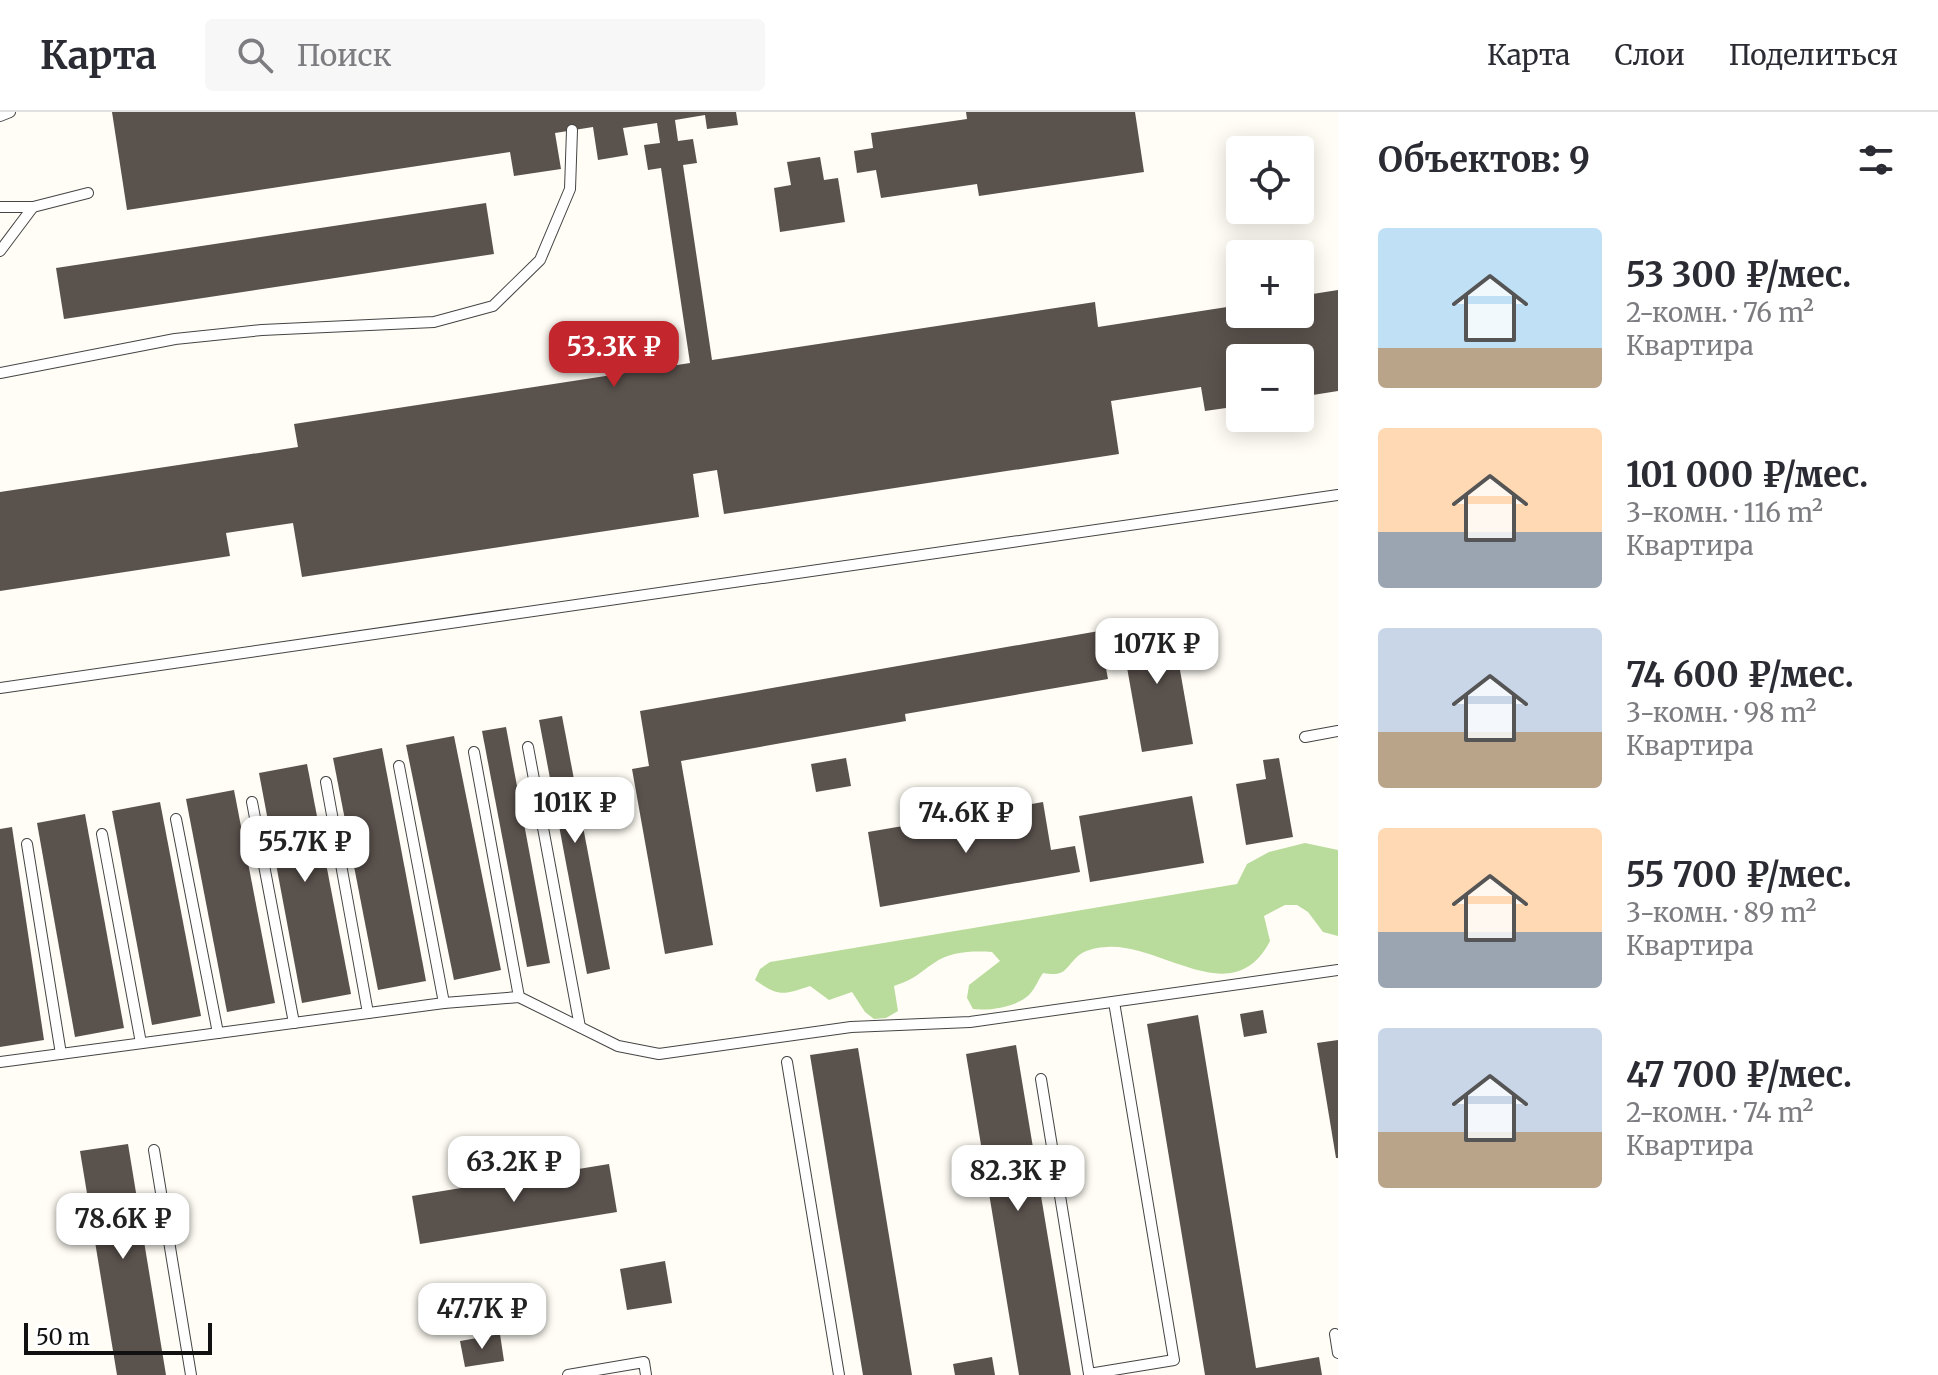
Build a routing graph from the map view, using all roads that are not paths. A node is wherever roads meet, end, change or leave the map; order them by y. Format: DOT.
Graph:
graph roads {
  1 [pos="10,112"];
  2 [pos="0,116"];
  3 [pos="572,130"];
  4 [pos="88,193"];
  5 [pos="0,207"];
  6 [pos="33,207"];
  7 [pos="0,251"];
  8 [pos="0,373"];
  9 [pos="1338,495"];
  10 [pos="0,688"];
  11 [pos="1338,731"];
  12 [pos="1305,737"];
  13 [pos="528,747"];
  14 [pos="474,752"];
  15 [pos="399,766"];
  16 [pos="326,782"];
  17 [pos="252,802"];
  18 [pos="176,819"];
  19 [pos="102,834"];
  20 [pos="27,844"];
  21 [pos="1338,970"];
  22 [pos="519,997"];
  23 [pos="1114,1002"];
  24 [pos="444,1003"];
  25 [pos="368,1013"];
  26 [pos="294,1023"];
  27 [pos="580,1027"];
  28 [pos="218,1033"];
  29 [pos="141,1043"];
  30 [pos="61,1054"];
  31 [pos="0,1062"];
  32 [pos="787,1062"];
  33 [pos="1041,1079"];
  34 [pos="154,1150"];
  35 [pos="1335,1334"];
  36 [pos="1338,1353"];
  37 [pos="1131,1371"];
  38 [pos="191,1375"];
  39 [pos="568,1375"];
  40 [pos="646,1375"];
  41 [pos="839,1375"];
  1 -- 2 [label="lane"];
  3 -- 8 [label="lane"];
  4 -- 6 [label="lane"];
  5 -- 6 [label="lane"];
  6 -- 7 [label="lane"];
  9 -- 10 [label="lane"];
  11 -- 12 [label="lane"];
  13 -- 27 [label="lane"];
  14 -- 22 [label="lane"];
  15 -- 24 [label="lane"];
  16 -- 25 [label="lane"];
  17 -- 26 [label="lane"];
  18 -- 28 [label="lane"];
  19 -- 29 [label="lane"];
  20 -- 30 [label="lane"];
  21 -- 23 [label="lane"];
  22 -- 24 [label="lane"];
  22 -- 27 [label="lane"];
  23 -- 27 [label="lane"];
  23 -- 37 [label="lane"];
  24 -- 25 [label="lane"];
  25 -- 26 [label="lane"];
  26 -- 28 [label="lane"];
  28 -- 29 [label="lane"];
  29 -- 30 [label="lane"];
  30 -- 31 [label="lane"];
  32 -- 41 [label="lane"];
  33 -- 37 [label="lane"];
  34 -- 38 [label="lane"];
  35 -- 36 [label="lane"];
  39 -- 40 [label="lane"];
}
